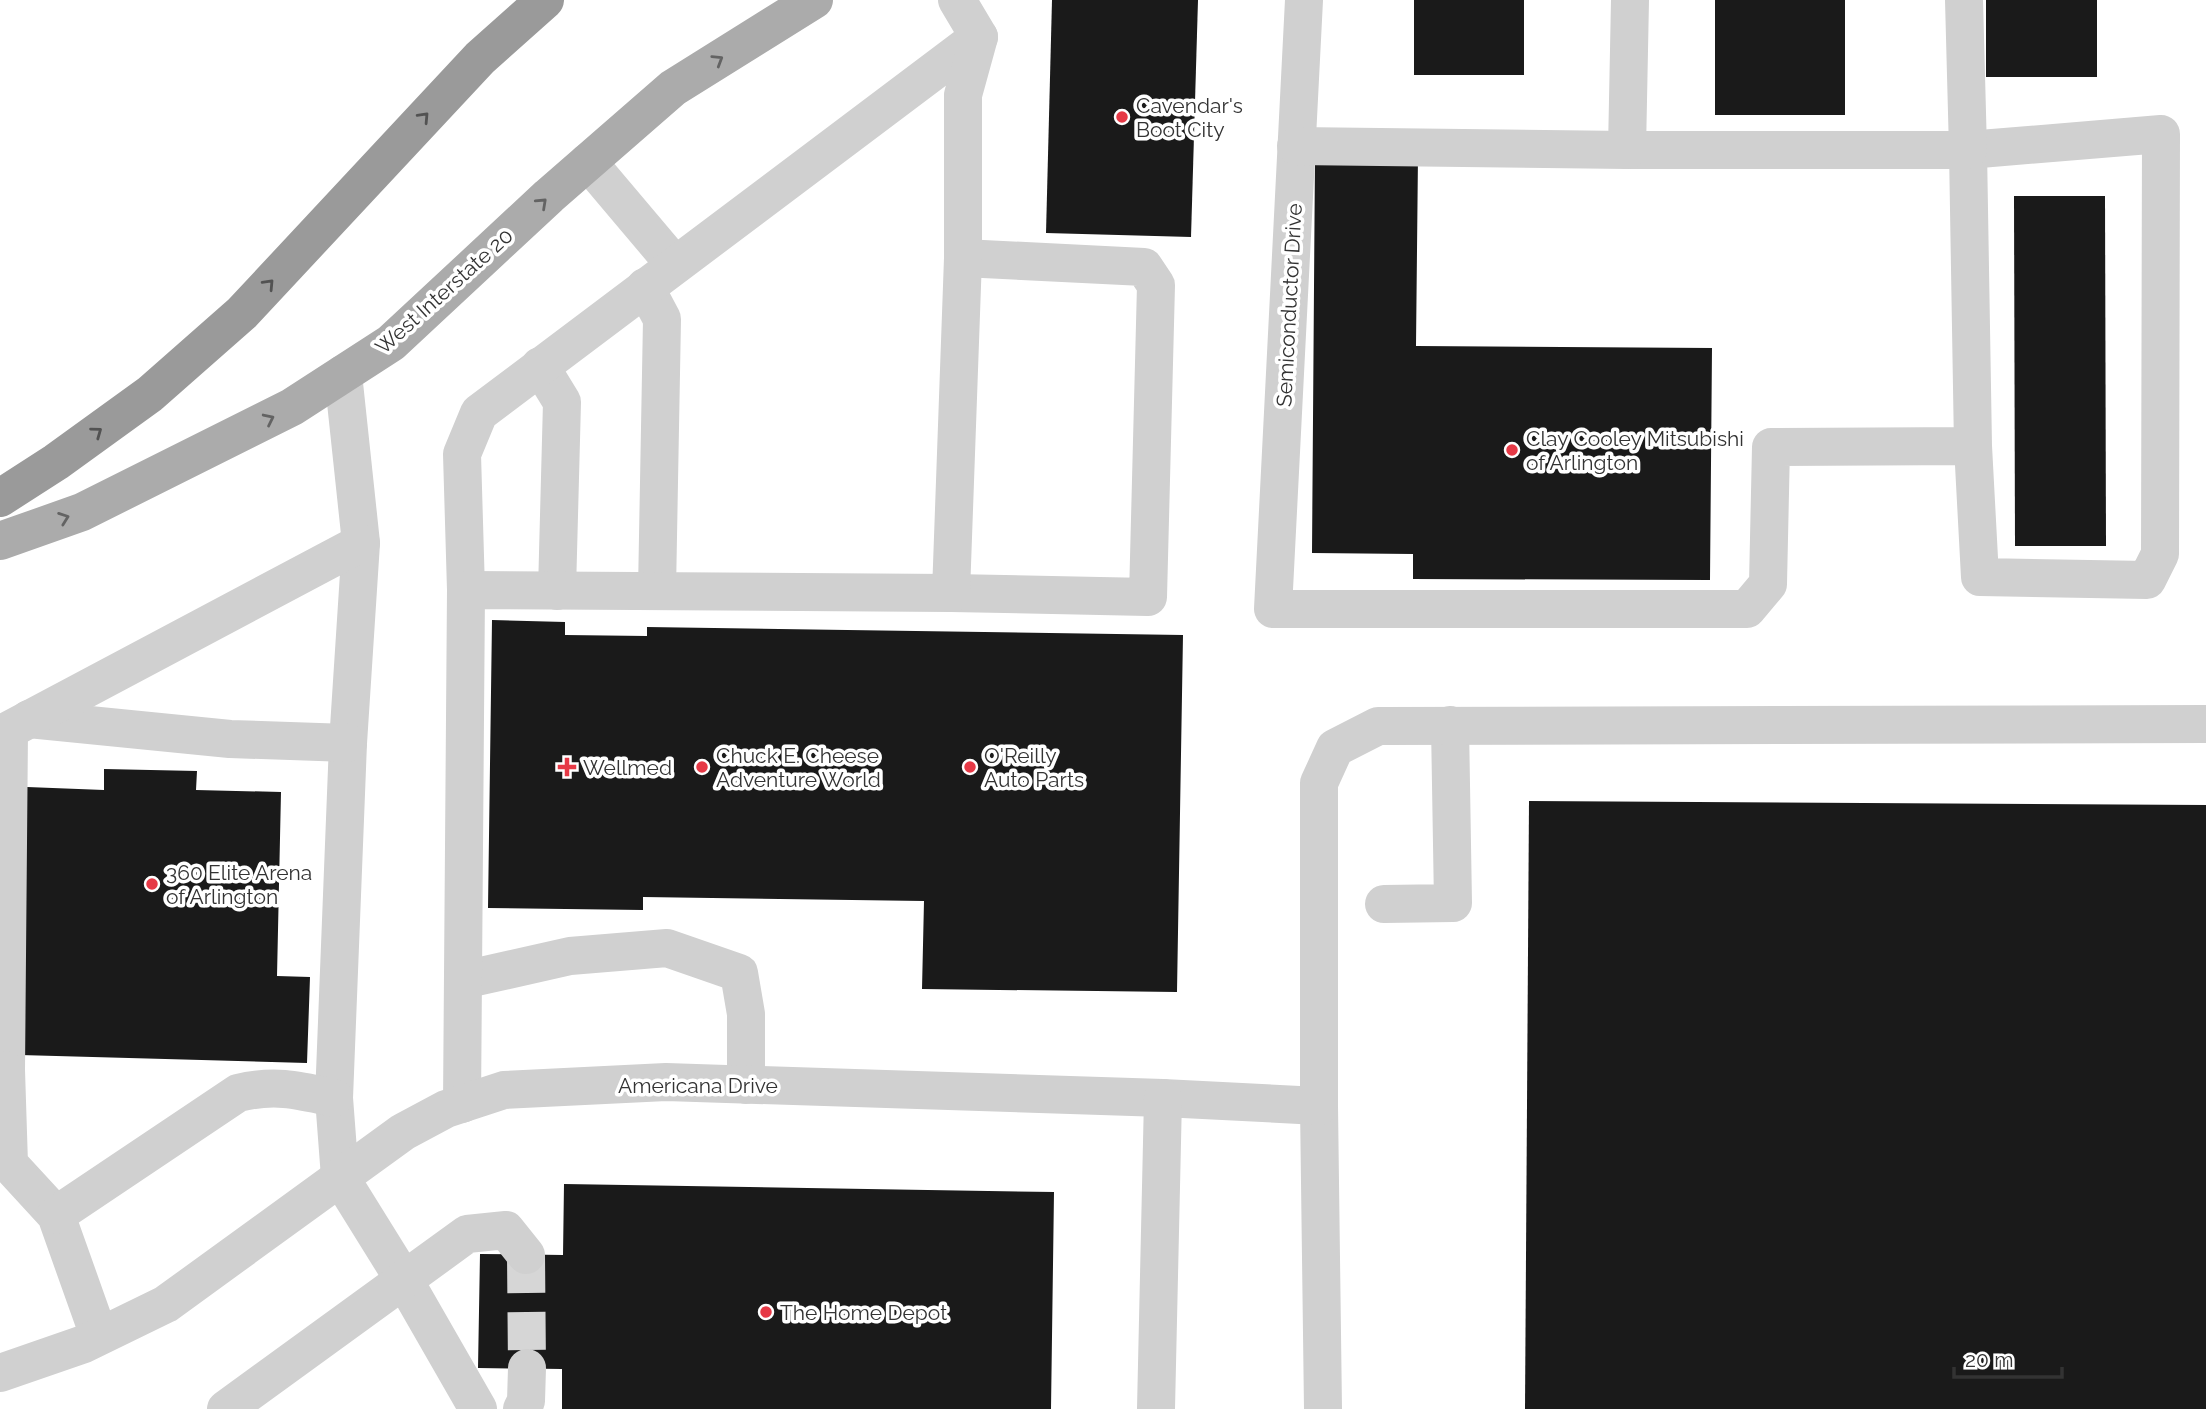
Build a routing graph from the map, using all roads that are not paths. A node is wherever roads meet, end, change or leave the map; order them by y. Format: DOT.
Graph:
graph roads {
  1 [pos="545,0"];
  2 [pos="814,0"];
  3 [pos="957,0"];
  4 [pos="1304,0"];
  5 [pos="1630,0"];
  6 [pos="1964,0"];
  7 [pos="979,37"];
  8 [pos="1296,146"];
  9 [pos="1627,150"];
  10 [pos="1968,150"];
  11 [pos="588,162"];
  12 [pos="963,258"];
  13 [pos="660,276"];
  14 [pos="540,366"];
  15 [pos="343,374"];
  16 [pos="1973,446"];
  17 [pos="0,498"];
  18 [pos="0,541"];
  19 [pos="361,543"];
  20 [pos="466,590"];
  21 [pos="557,591"];
  22 [pos="657,591"];
  23 [pos="951,593"];
  24 [pos="2206,724"];
  25 [pos="1450,725"];
  26 [pos="13,727"];
  27 [pos="348,743"];
  28 [pos="1384,904"];
  29 [pos="463,980"];
  30 [pos="3,1070"];
  31 [pos="746,1085"];
  32 [pos="334,1098"];
  33 [pos="1163,1098"];
  34 [pos="462,1104"];
  35 [pos="1319,1106"];
  36 [pos="340,1177"];
  37 [pos="56,1215"];
  38 [pos="526,1255"];
  39 [pos="404,1280"];
  40 [pos="99,1336"];
  41 [pos="527,1368"];
  42 [pos="0,1373"];
  43 [pos="226,1409"];
  44 [pos="478,1409"];
  45 [pos="522,1409"];
  46 [pos="1156,1409"];
  47 [pos="1323,1409"];
  17 -- 1 [label="highway, one-way"];
  11 -- 2 [label="main road, West Interstate 20, one-way"];
  3 -- 7 [label="street"];
  4 -- 8 [label="street, Semiconductor Drive"];
  5 -- 9 [label="street"];
  6 -- 10 [label="street"];
  7 -- 12 [label="street"];
  7 -- 13 [label="street"];
  8 -- 9 [label="street"];
  8 -- 16 [label="street, Semiconductor Drive"];
  9 -- 10 [label="street"];
  10 -- 16 [label="street"];
  10 -- 16 [label="street"];
  11 -- 13 [label="street"];
  15 -- 11 [label="main road, West Interstate 20, one-way"];
  12 -- 23 [label="street"];
  12 -- 23 [label="street"];
  13 -- 14 [label="street"];
  13 -- 22 [label="street"];
  14 -- 20 [label="street"];
  14 -- 21 [label="street"];
  18 -- 15 [label="main road, West Interstate 20, one-way"];
  15 -- 19 [label="street"];
  19 -- 26 [label="street"];
  19 -- 27 [label="street"];
  20 -- 21 [label="street"];
  20 -- 29 [label="street"];
  21 -- 22 [label="street"];
  22 -- 23 [label="street"];
  24 -- 25 [label="street"];
  25 -- 28 [label="street"];
  25 -- 35 [label="street"];
  26 -- 27 [label="street"];
  26 -- 30 [label="street"];
  27 -- 32 [label="street"];
  29 -- 31 [label="street"];
  29 -- 34 [label="street"];
  30 -- 37 [label="street"];
  31 -- 33 [label="street, Americana Drive"];
  31 -- 34 [label="street, Americana Drive"];
  32 -- 36 [label="street"];
  32 -- 37 [label="street"];
  33 -- 35 [label="street, Americana Drive"];
  33 -- 46 [label="street"];
  34 -- 36 [label="street, Americana Drive"];
  35 -- 47 [label="street"];
  36 -- 39 [label="street"];
  36 -- 40 [label="street, Americana Drive"];
  37 -- 40 [label="street"];
  38 -- 39 [label="street"];
  39 -- 43 [label="street"];
  39 -- 44 [label="street"];
  40 -- 42 [label="street, Americana Drive"];
  41 -- 45 [label="street"];
}
